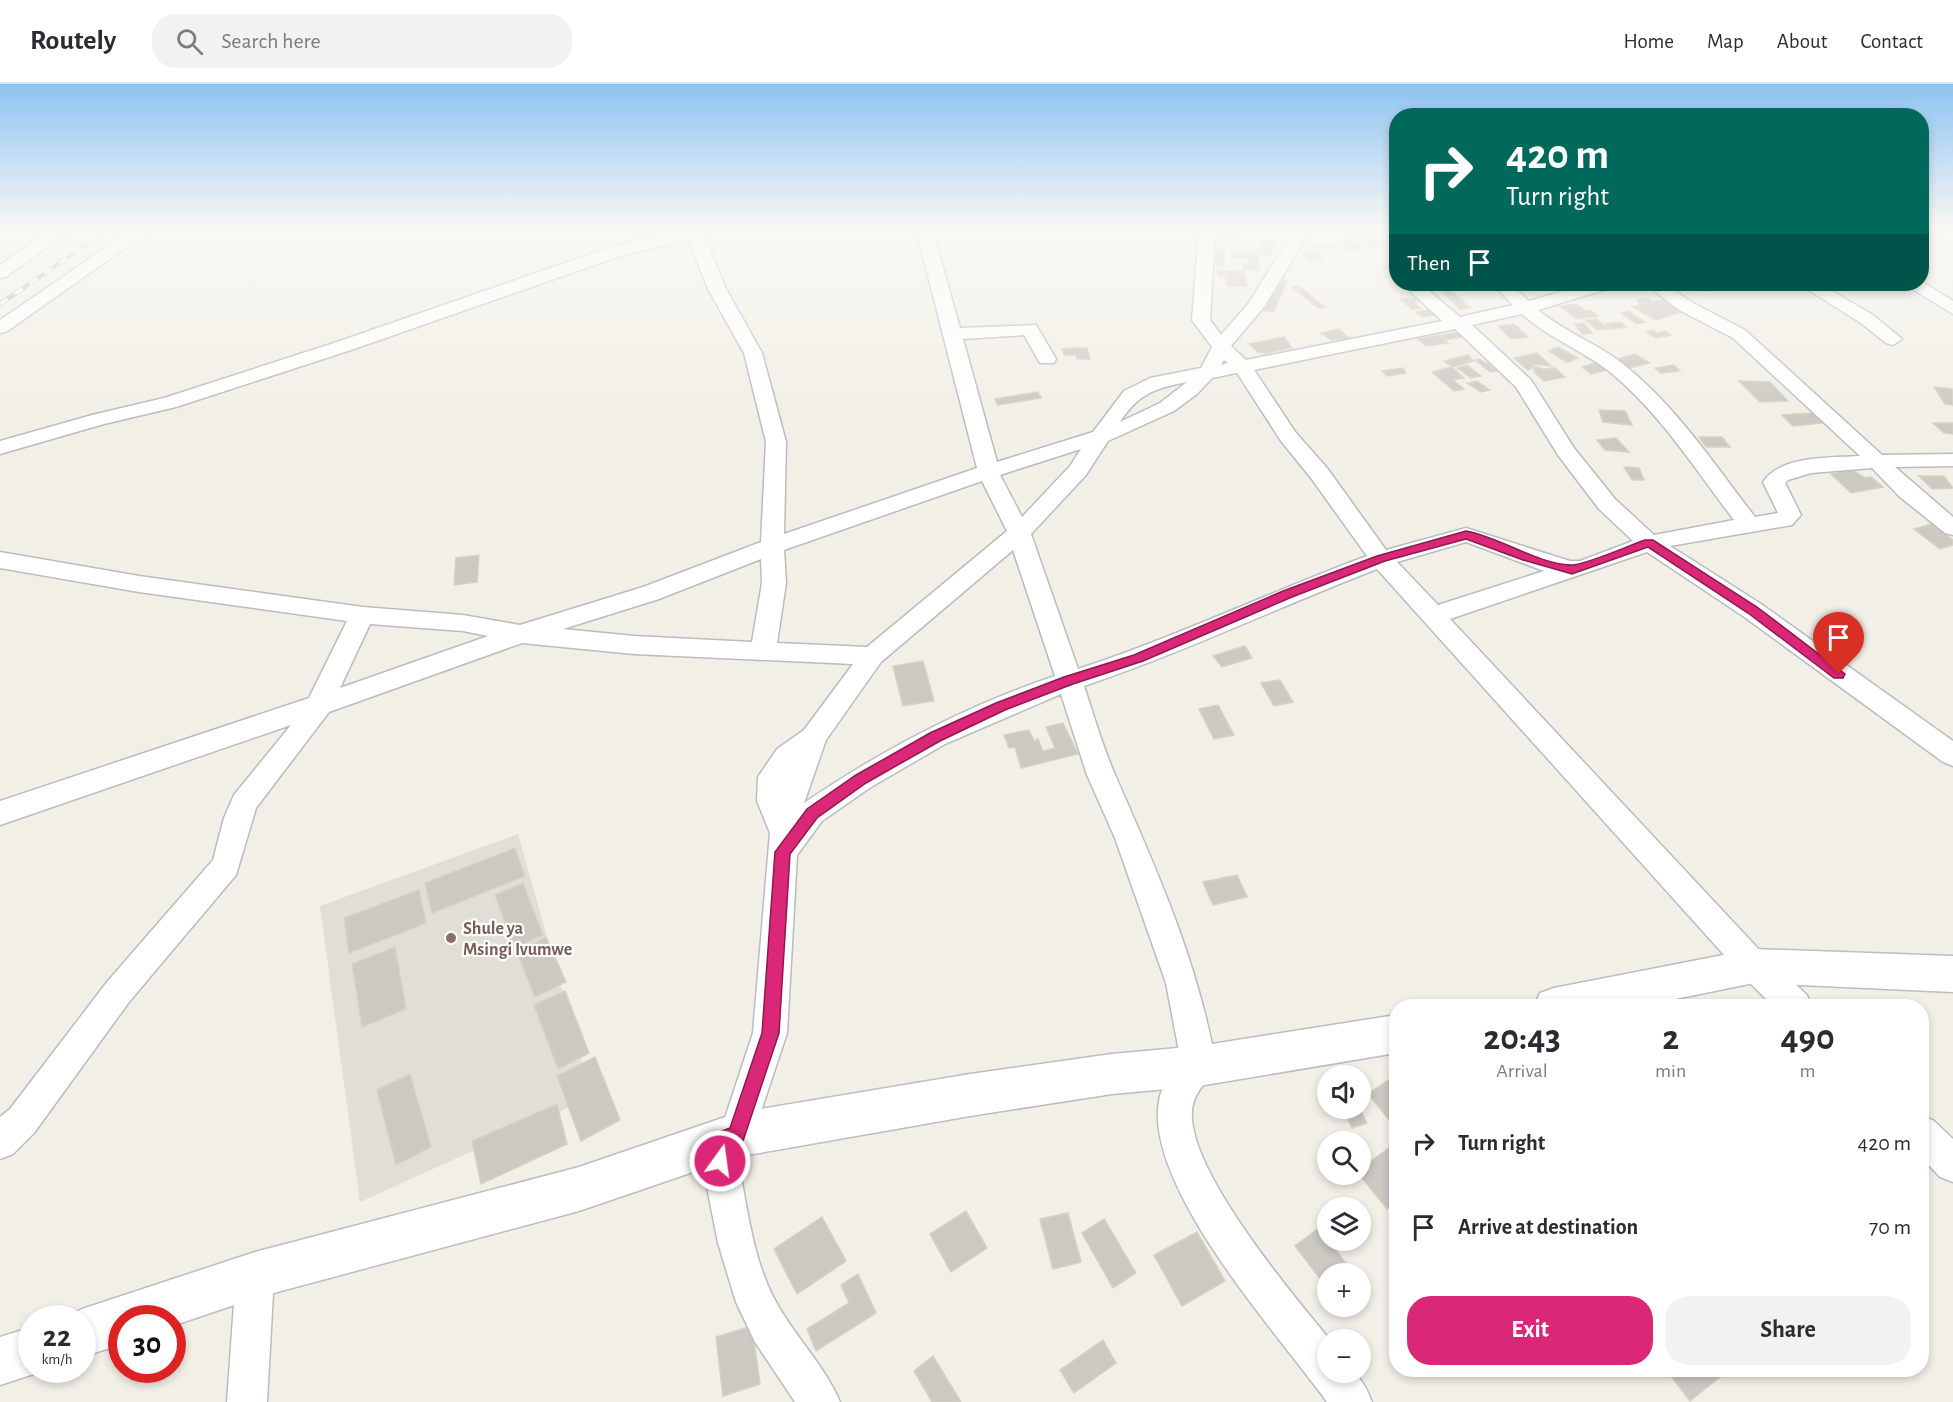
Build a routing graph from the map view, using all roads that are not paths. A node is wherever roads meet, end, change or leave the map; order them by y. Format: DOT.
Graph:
graph roads {
  1 [pos="55,291"];
  2 [pos="501,291"];
  3 [pos="718,291"];
  4 [pos="940,291"];
  5 [pos="1201,291"];
  6 [pos="1265,291"];
  7 [pos="1419,291"];
  8 [pos="1509,291"];
  9 [pos="1581,291"];
  10 [pos="1664,291"];
  11 [pos="1820,291"];
  12 [pos="1924,291"];
  13 [pos="1528,307"];
  14 [pos="1953,309"];
  15 [pos="1457,323"];
  16 [pos="0,328"];
  17 [pos="952,334"];
  18 [pos="1893,339"];
  19 [pos="1221,346"];
  20 [pos="1047,359"];
  21 [pos="1243,367"];
  22 [pos="1207,374"];
  23 [pos="1104,435"];
  24 [pos="0,448"];
  25 [pos="1953,460"];
  26 [pos="1876,462"];
  27 [pos="989,473"];
  28 [pos="1750,525"];
  29 [pos="1953,528"];
  30 [pos="1019,533"];
  31 [pos="1649,543"];
  32 [pos="772,546"];
  33 [pos="1381,559"];
  34 [pos="0,560"];
  35 [pos="1572,570"];
  36 [pos="363,615"];
  37 [pos="1435,615"];
  38 [pos="520,634"];
  39 [pos="764,651"];
  40 [pos="873,656"];
  41 [pos="1068,680"];
  42 [pos="320,703"];
  43 [pos="1953,754"];
  44 [pos="0,813"];
  45 [pos="783,843"];
  46 [pos="1755,966"];
  47 [pos="1953,974"];
  48 [pos="1589,999"];
  49 [pos="1788,999"];
  50 [pos="1389,1035"];
  51 [pos="1199,1066"];
  52 [pos="726,1139"];
  53 [pos="1929,1140"];
  54 [pos="0,1141"];
  55 [pos="1953,1164"];
  56 [pos="255,1275"];
  57 [pos="166,1305"];
  58 [pos="18,1355"];
  59 [pos="1317,1355"];
  60 [pos="0,1361"];
  61 [pos="1338,1383"];
  62 [pos="247,1402"];
  63 [pos="820,1402"];
  64 [pos="1352,1402"];
  1 -- 16 [label="street"];
  2 -- 24 [label="street"];
  3 -- 32 [label="street"];
  4 -- 17 [label="street"];
  5 -- 19 [label="street"];
  6 -- 19 [label="street"];
  7 -- 15 [label="street"];
  8 -- 13 [label="street"];
  9 -- 13 [label="street"];
  10 -- 26 [label="street"];
  11 -- 18 [label="street"];
  12 -- 14 [label="street"];
  13 -- 15 [label="street"];
  13 -- 28 [label="street"];
  15 -- 21 [label="street"];
  15 -- 31 [label="street"];
  17 -- 20 [label="street"];
  17 -- 27 [label="street"];
  19 -- 21 [label="street"];
  19 -- 22 [label="street"];
  21 -- 22 [label="street"];
  21 -- 33 [label="street"];
  22 -- 23 [label="street"];
  23 -- 27 [label="street"];
  23 -- 30 [label="street"];
  25 -- 26 [label="street"];
  26 -- 28 [label="street"];
  26 -- 29 [label="street"];
  27 -- 30 [label="street"];
  27 -- 32 [label="street"];
  28 -- 31 [label="street"];
  30 -- 40 [label="street"];
  30 -- 41 [label="street"];
  31 -- 35 [label="street"];
  31 -- 43 [label="street"];
  32 -- 38 [label="street"];
  32 -- 39 [label="street"];
  33 -- 35 [label="street"];
  33 -- 37 [label="street"];
  33 -- 41 [label="street"];
  34 -- 36 [label="street"];
  35 -- 37 [label="street"];
  36 -- 38 [label="street"];
  36 -- 42 [label="street"];
  37 -- 46 [label="street"];
  38 -- 39 [label="street"];
  38 -- 42 [label="street"];
  39 -- 40 [label="street"];
  40 -- 45 [label="street"];
  41 -- 45 [label="street"];
  41 -- 51 [label="street"];
  42 -- 44 [label="street"];
  42 -- 54 [label="street"];
  45 -- 52 [label="street"];
  46 -- 47 [label="street"];
  46 -- 48 [label="street"];
  46 -- 49 [label="street"];
  50 -- 51 [label="street"];
  51 -- 52 [label="street"];
  51 -- 59 [label="street"];
  52 -- 56 [label="street"];
  52 -- 63 [label="street"];
  53 -- 55 [label="street"];
  56 -- 57 [label="street"];
  56 -- 62 [label="street"];
  58 -- 60 [label="street"];
  61 -- 64 [label="street"];
}
